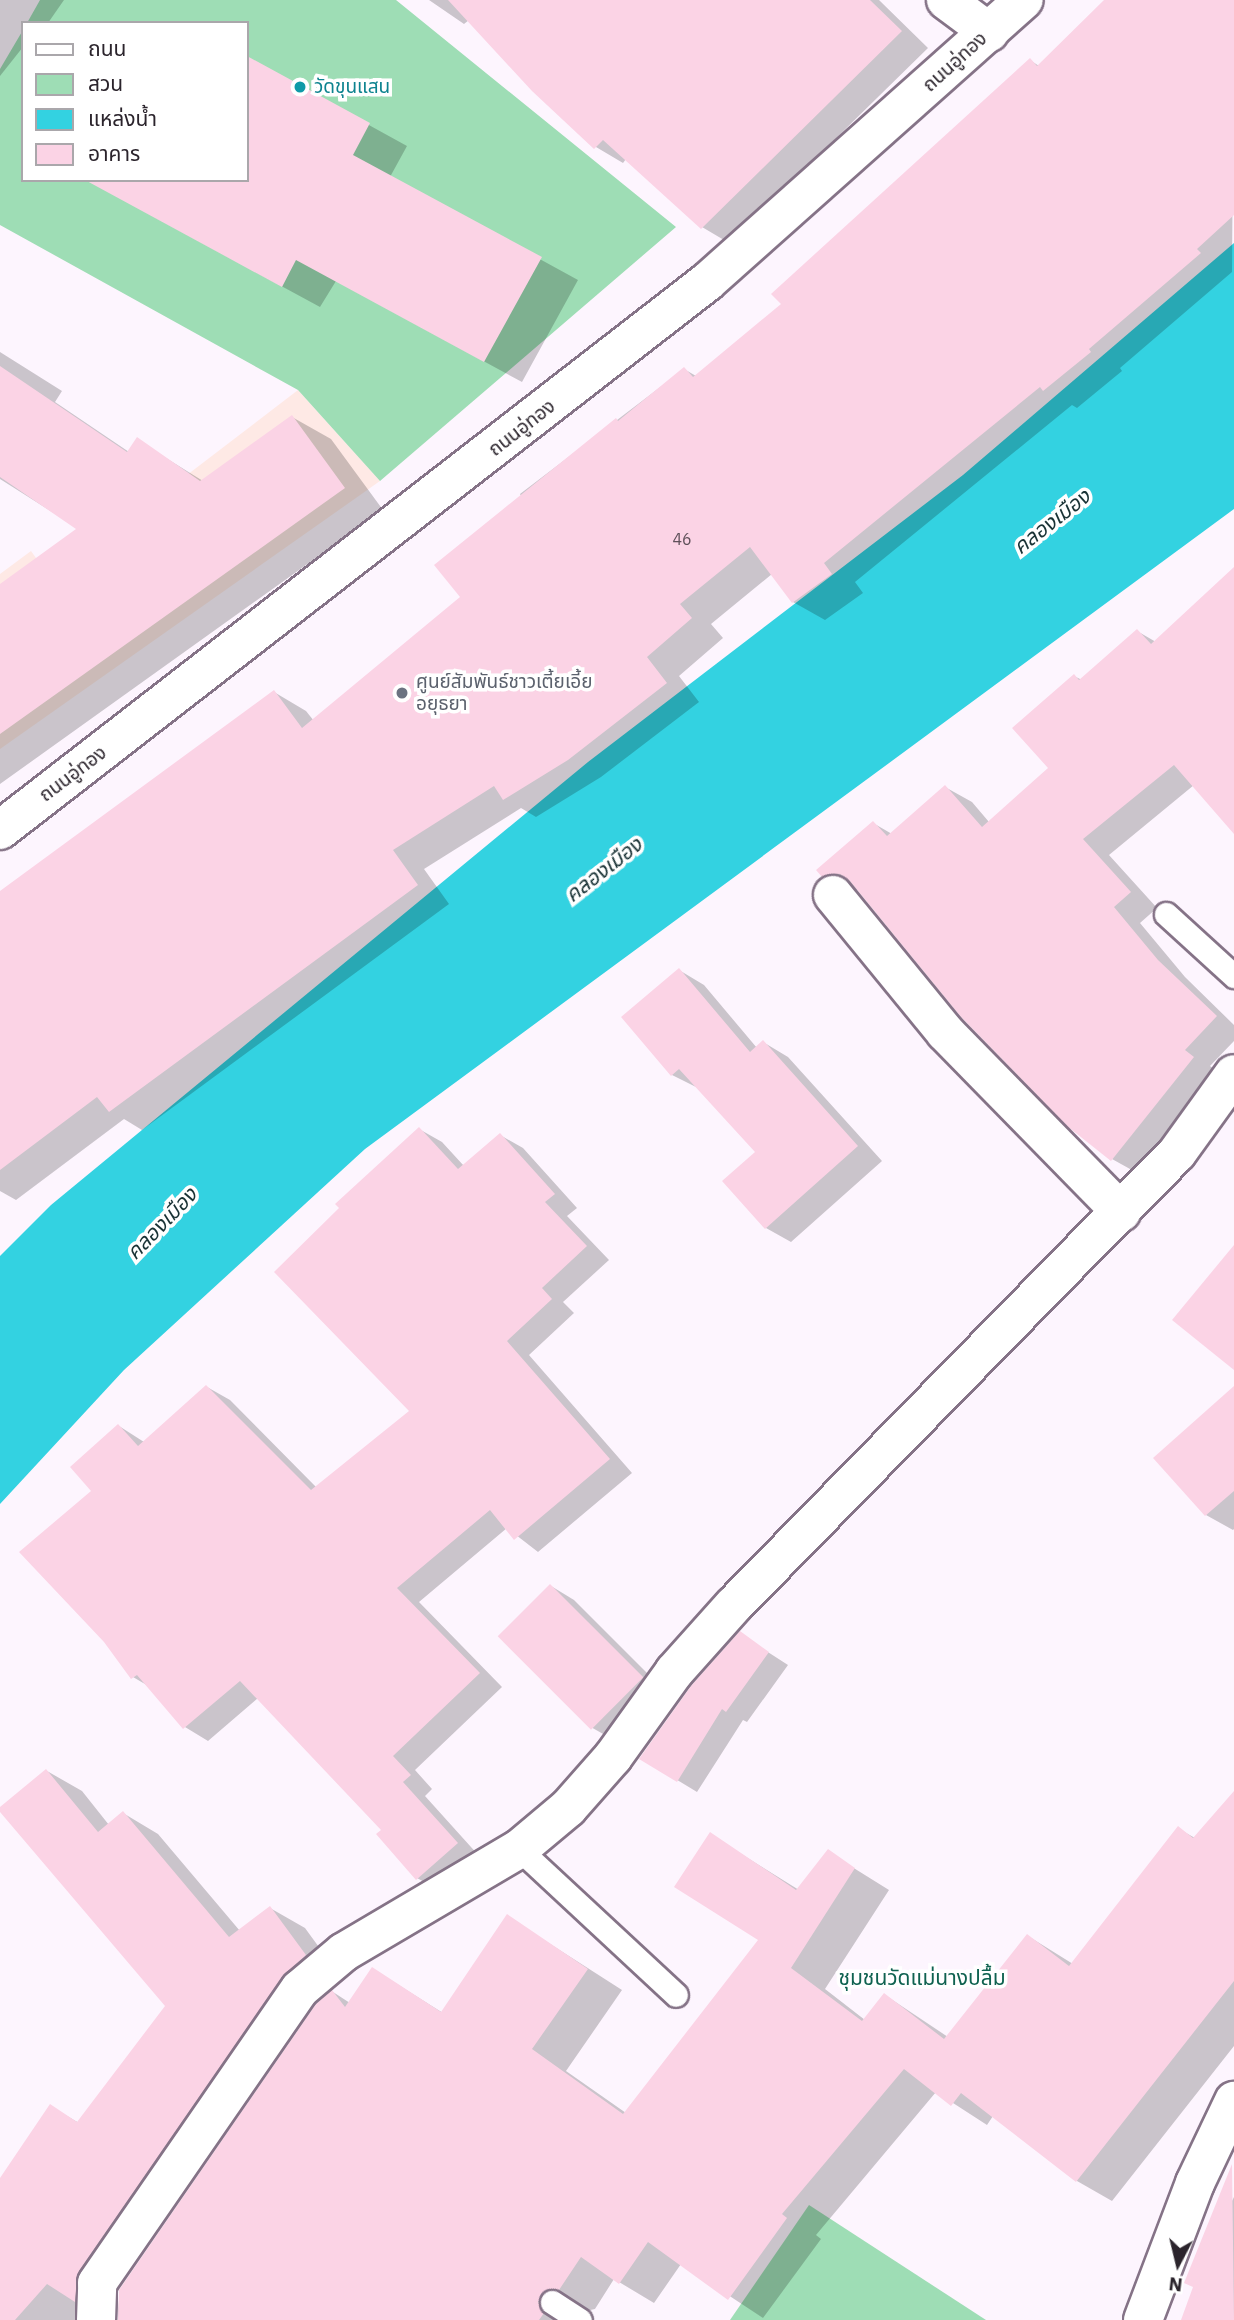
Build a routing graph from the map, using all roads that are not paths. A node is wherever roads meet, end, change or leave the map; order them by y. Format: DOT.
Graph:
graph roads {
  1 [pos="946,0"];
  2 [pos="1023,0"];
  3 [pos="989,32"];
  4 [pos="0,830"];
  5 [pos="834,895"];
  6 [pos="1166,914"];
  7 [pos="1234,976"];
  8 [pos="1234,1074"];
  9 [pos="1121,1212"];
  10 [pos="519,1849"];
  11 [pos="676,1995"];
  12 [pos="1234,2101"];
  13 [pos="552,2302"];
  14 [pos="96,2320"];
  15 [pos="580,2320"];
  16 [pos="1143,2320"];
  1 -- 3 [label="street"];
  2 -- 3 [label="street, ถนนอู่ทอง"];
  3 -- 4 [label="street, ถนนอู่ทอง"];
  5 -- 9 [label="street"];
  6 -- 7 [label="lane"];
  8 -- 9 [label="street"];
  9 -- 10 [label="street"];
  10 -- 11 [label="lane"];
  10 -- 14 [label="street"];
  12 -- 16 [label="street"];
  13 -- 15 [label="lane"];
}
